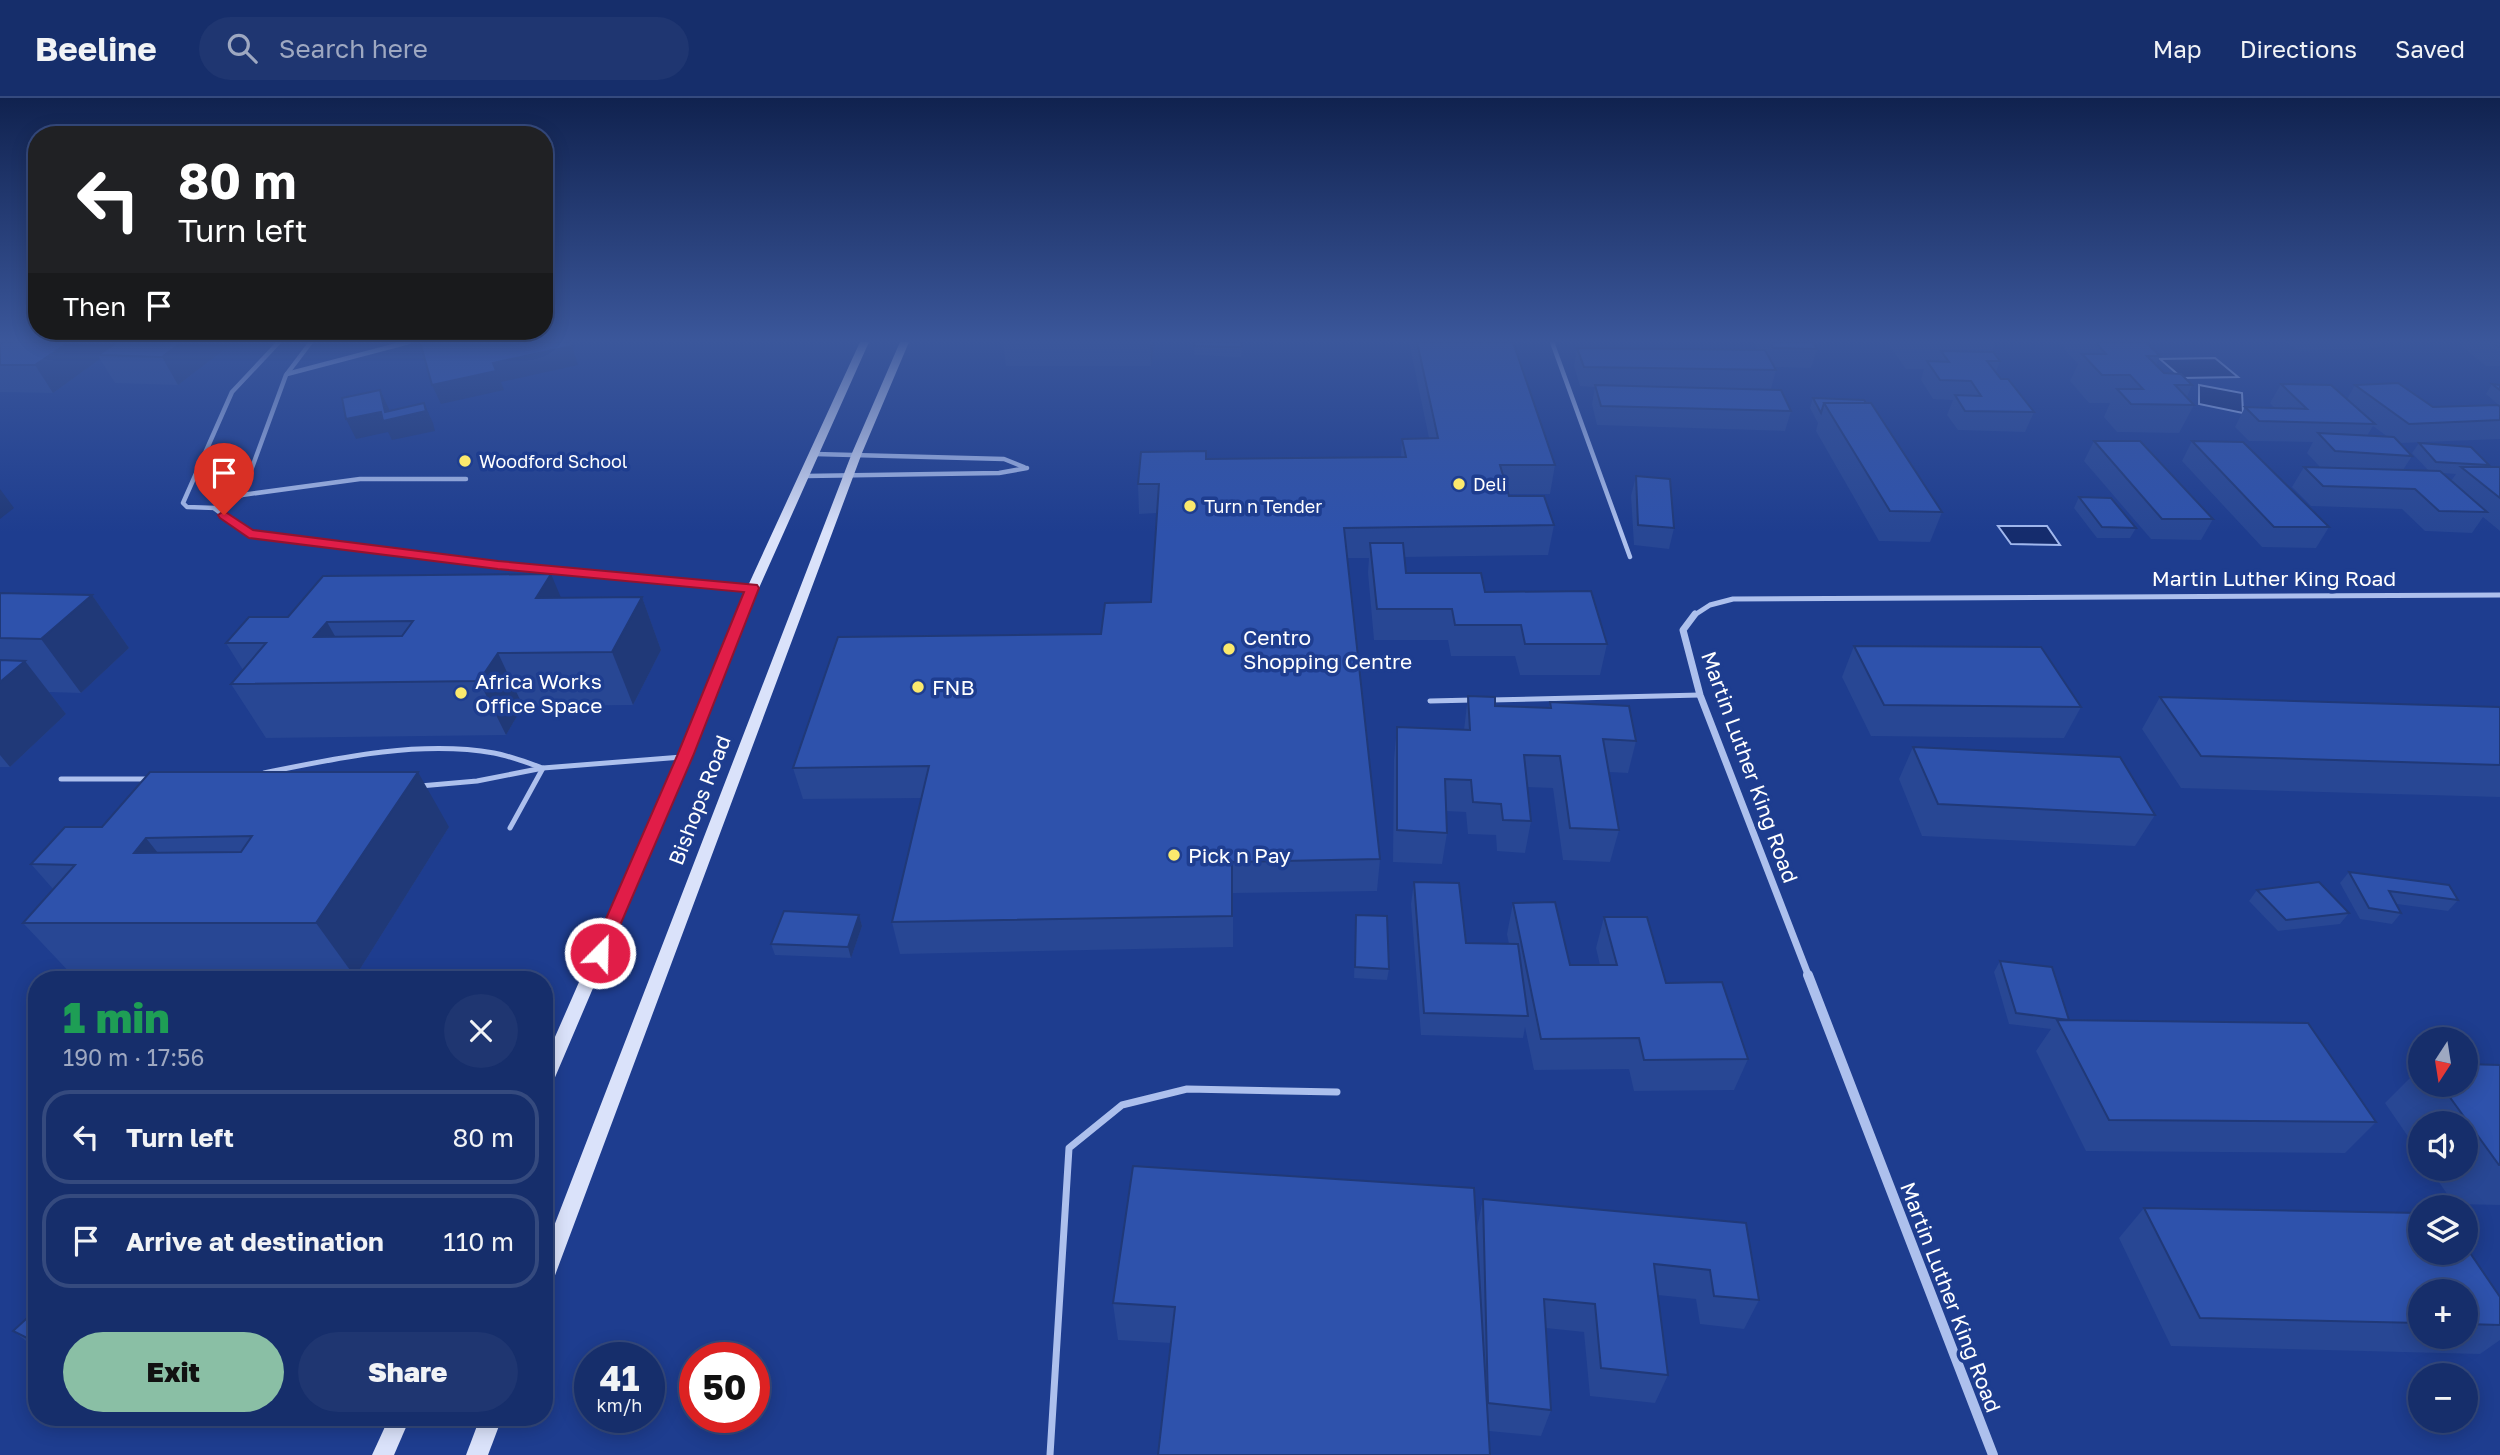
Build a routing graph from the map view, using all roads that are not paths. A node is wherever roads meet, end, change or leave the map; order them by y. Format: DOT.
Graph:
graph roads {
  1 [pos="227,405"];
  2 [pos="275,405"];
  3 [pos="837,405"];
  4 [pos="878,405"];
  5 [pos="1575,405"];
  6 [pos="858,453"];
  7 [pos="815,454"];
  8 [pos="849,474"];
  9 [pos="806,476"];
  10 [pos="466,480"];
  11 [pos="242,495"];
  12 [pos="215,509"];
  13 [pos="1630,557"];
  14 [pos="752,588"];
  15 [pos="2500,595"];
  16 [pos="1700,695"];
  17 [pos="1430,701"];
  18 [pos="685,756"];
  19 [pos="543,768"];
  20 [pos="256,775"];
  21 [pos="61,779"];
  22 [pos="151,779"];
  23 [pos="413,787"];
  24 [pos="510,828"];
  25 [pos="553,1060"];
  26 [pos="1337,1092"];
  27 [pos="553,1254"];
  28 [pos="396,1426"];
  29 [pos="488,1426"];
  30 [pos="383,1455"];
  31 [pos="477,1455"];
  32 [pos="1050,1455"];
  33 [pos="1993,1455"];
  1 -- 12 [label="lane"];
  2 -- 11 [label="lane"];
  3 -- 7 [label="main road, Bishops Road"];
  4 -- 6 [label="main road, Bishops Road"];
  5 -- 13 [label="lane"];
  6 -- 7 [label="lane"];
  6 -- 8 [label="main road, Bishops Road"];
  6 -- 8 [label="lane"];
  7 -- 9 [label="main road, Bishops Road"];
  8 -- 9 [label="lane"];
  8 -- 27 [label="main road, Bishops Road"];
  9 -- 14 [label="main road, Bishops Road"];
  10 -- 11 [label="lane"];
  11 -- 12 [label="lane"];
  12 -- 14 [label="lane"];
  14 -- 18 [label="main road, Bishops Road"];
  15 -- 16 [label="street, Martin Luther King Road"];
  16 -- 17 [label="lane"];
  16 -- 33 [label="street, Martin Luther King Road"];
  18 -- 19 [label="lane"];
  18 -- 25 [label="main road, Bishops Road"];
  19 -- 20 [label="lane"];
  19 -- 23 [label="lane"];
  19 -- 24 [label="lane"];
  21 -- 22 [label="lane"];
  26 -- 32 [label="lane"];
  28 -- 30 [label="main road"];
  29 -- 31 [label="main road"];
}
